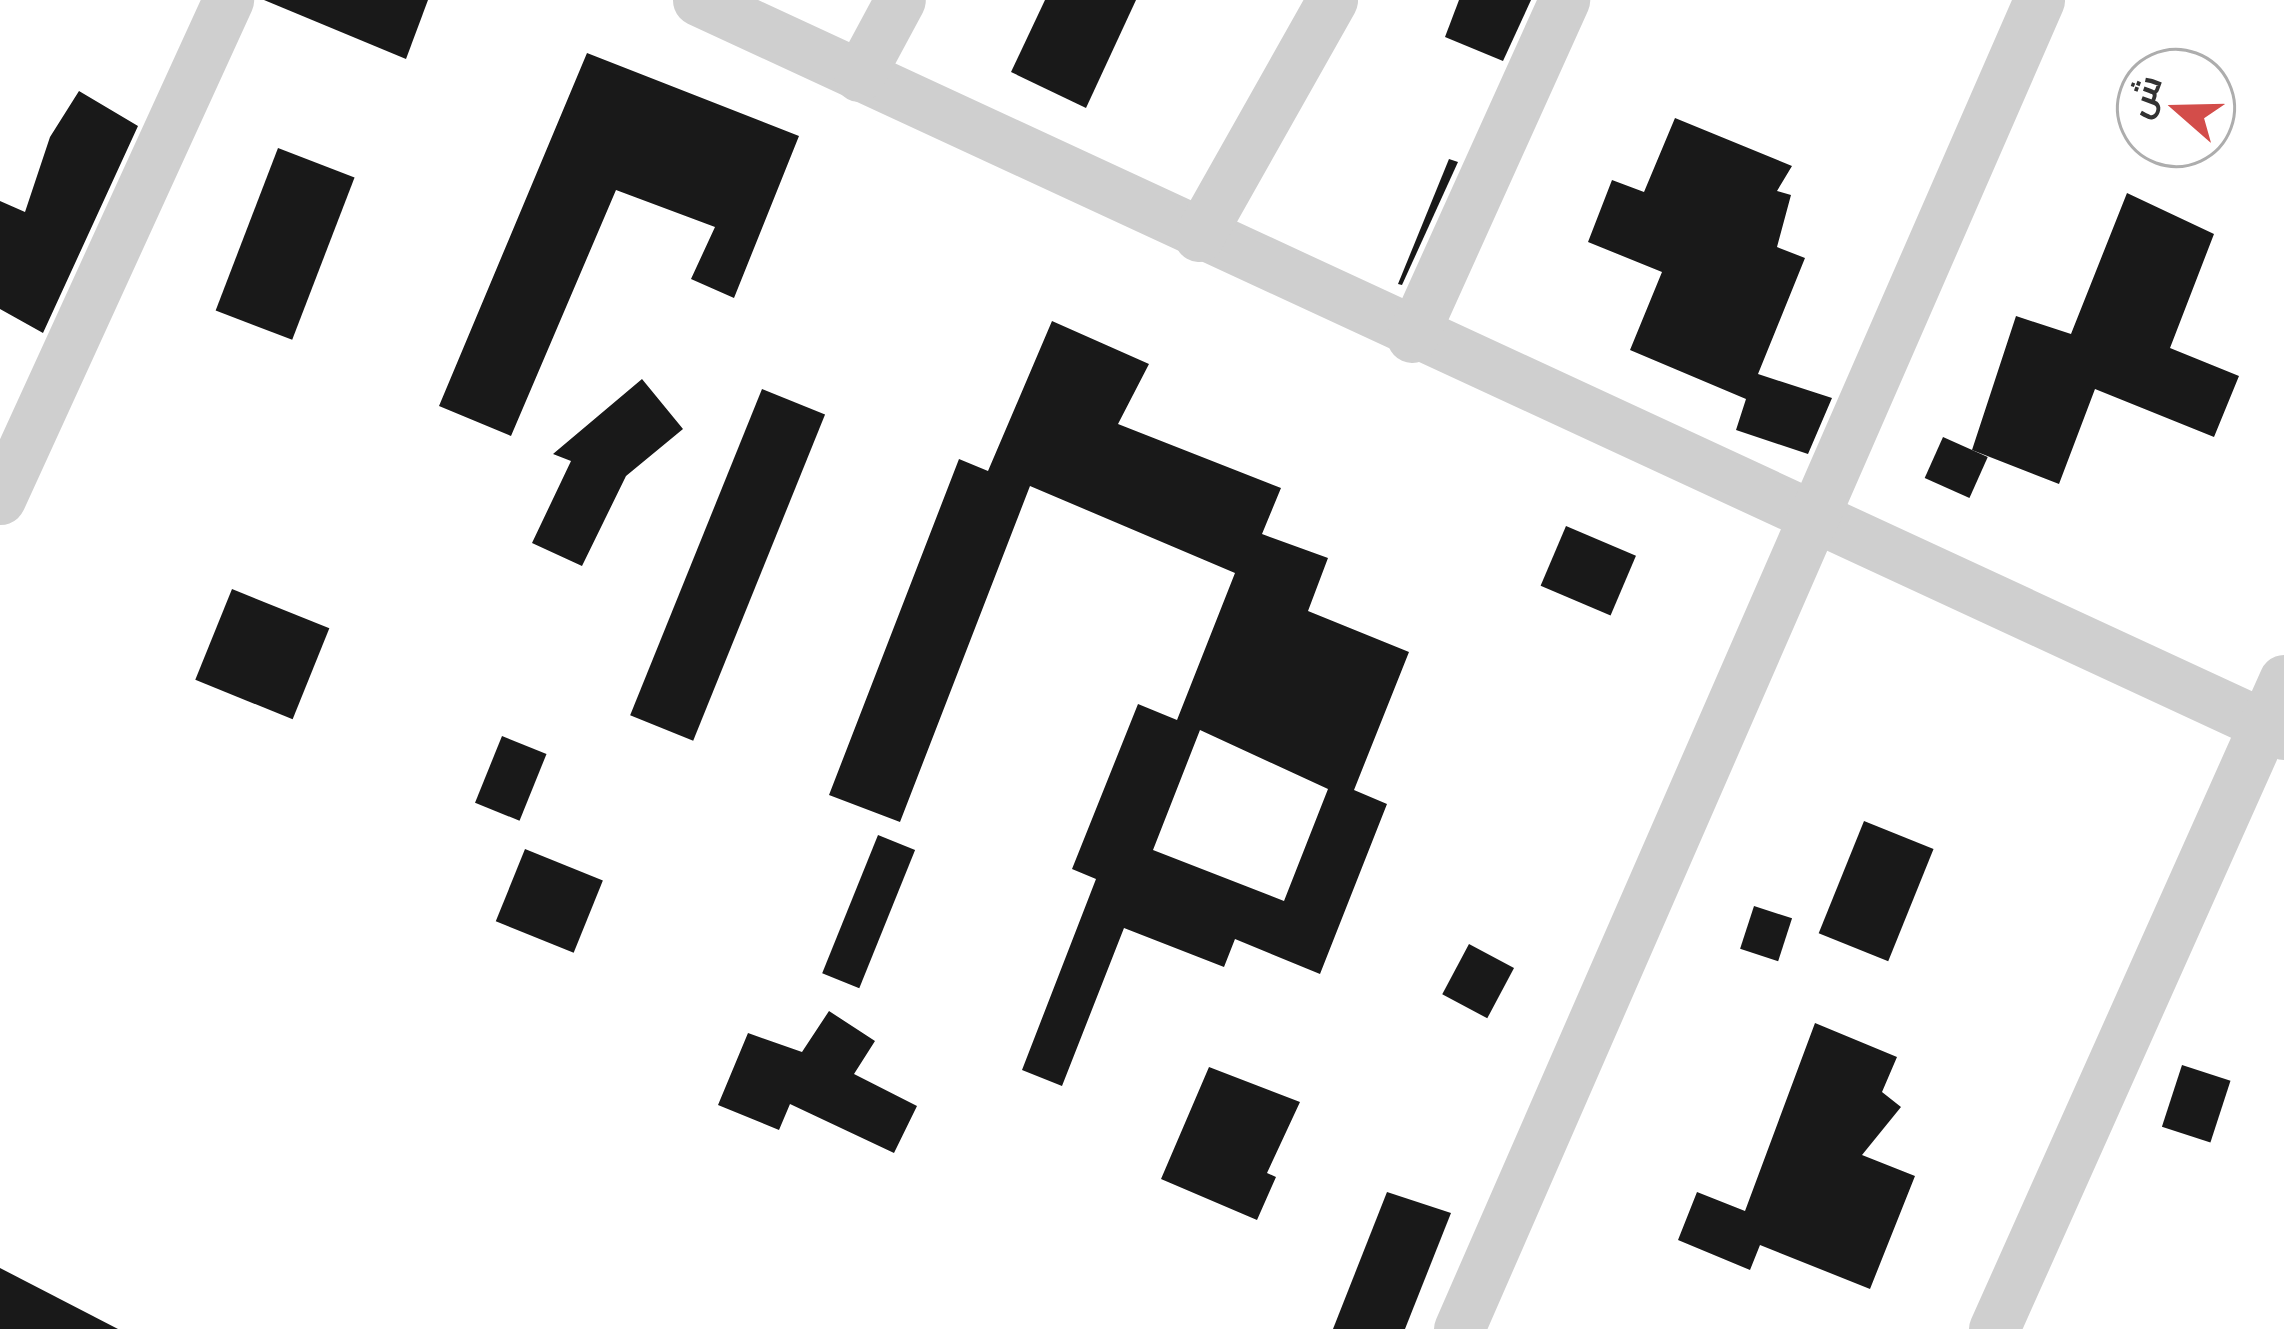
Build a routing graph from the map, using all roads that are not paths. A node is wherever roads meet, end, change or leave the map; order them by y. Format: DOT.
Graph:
graph roads {
  1 [pos="228,0"];
  2 [pos="698,0"];
  3 [pos="900,0"];
  4 [pos="1332,0"];
  5 [pos="1564,0"];
  6 [pos="2039,0"];
  7 [pos="860,76"];
  8 [pos="1199,236"];
  9 [pos="1412,337"];
  10 [pos="0,499"];
  11 [pos="1811,520"];
  12 [pos="2278,714"];
  13 [pos="1459,1329"];
  14 [pos="1994,1329"];
  1 -- 10 [label="street"];
  2 -- 7 [label="street"];
  3 -- 7 [label="street"];
  4 -- 8 [label="street"];
  5 -- 9 [label="street"];
  6 -- 11 [label="street"];
  7 -- 8 [label="street"];
  8 -- 9 [label="street"];
  9 -- 11 [label="street"];
  11 -- 12 [label="street"];
  11 -- 13 [label="street"];
  12 -- 14 [label="street"];
}
